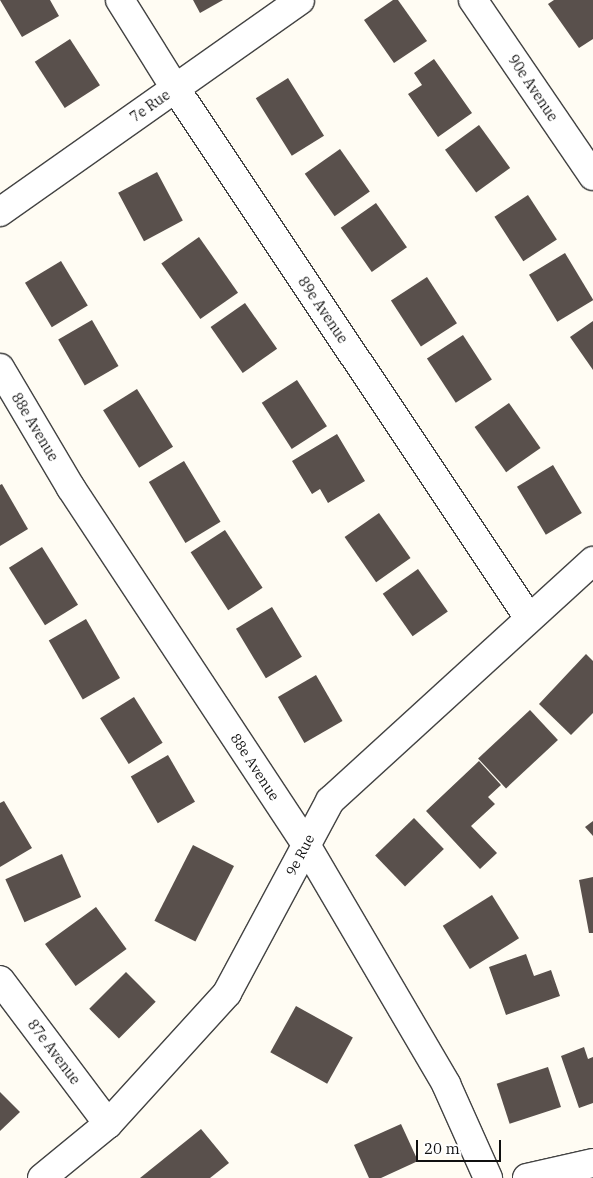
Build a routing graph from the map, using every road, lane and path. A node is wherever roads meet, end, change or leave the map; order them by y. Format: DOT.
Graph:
graph roads {
  1 [pos="120,0"];
  2 [pos="300,0"];
  3 [pos="473,0"];
  4 [pos="175,88"];
  5 [pos="593,176"];
  6 [pos="0,212"];
  7 [pos="0,368"];
  8 [pos="593,561"];
  9 [pos="529,618"];
  10 [pos="306,845"];
  11 [pos="0,980"];
  12 [pos="108,1124"];
  13 [pos="593,1164"];
  14 [pos="42,1178"];
  15 [pos="488,1178"];
  16 [pos="527,1178"];
  1 -- 4 [label="street, 89e Avenue"];
  2 -- 4 [label="street, 7e Rue"];
  3 -- 5 [label="street, 90e Avenue"];
  4 -- 6 [label="street, 7e Rue"];
  4 -- 9 [label="street, 89e Avenue"];
  7 -- 10 [label="street, 88e Avenue"];
  8 -- 9 [label="street, 9e Rue"];
  9 -- 10 [label="street, 9e Rue"];
  10 -- 12 [label="street, 9e Rue"];
  10 -- 15 [label="street, 88e Avenue"];
  11 -- 12 [label="street, 87e Avenue"];
  12 -- 14 [label="street, 9e Rue"];
  13 -- 16 [label="street"];
}
